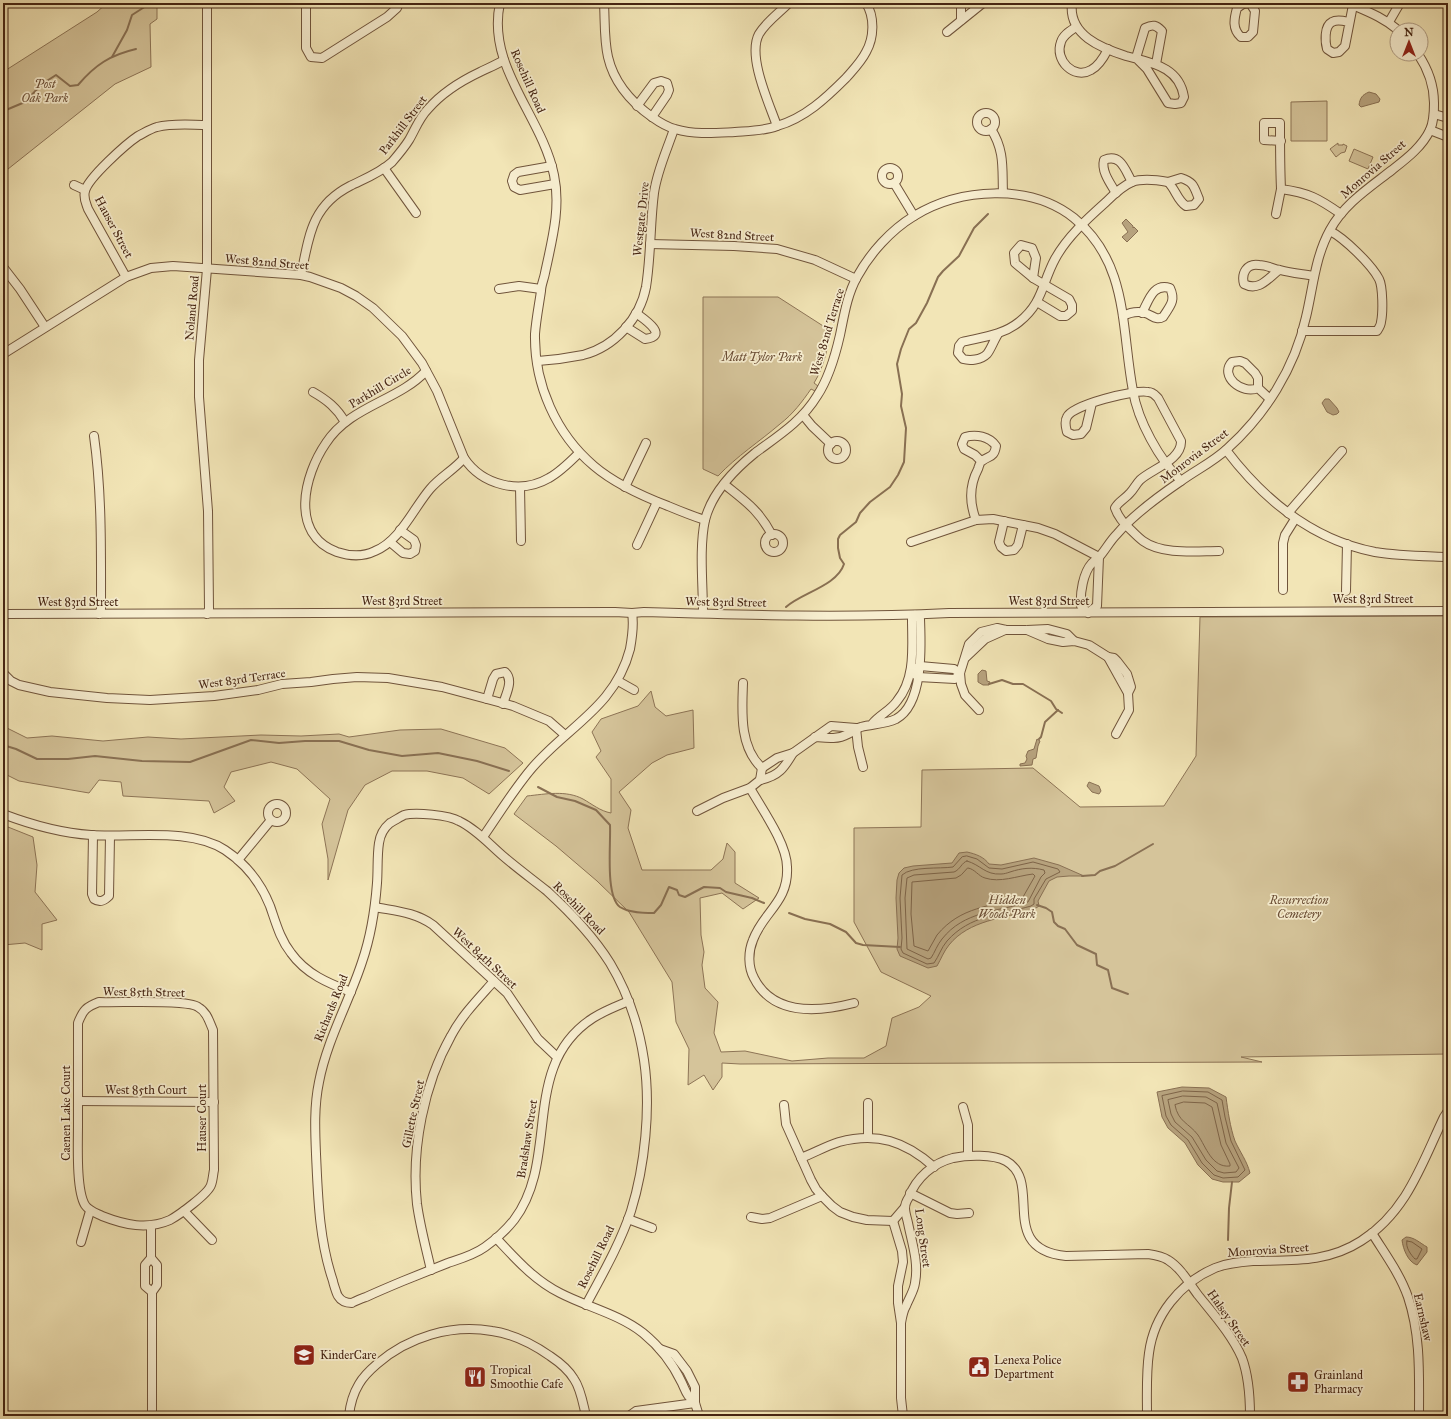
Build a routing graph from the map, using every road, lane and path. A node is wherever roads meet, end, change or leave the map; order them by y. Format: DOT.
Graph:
graph roads {
  1 [pos="207,3"];
  2 [pos="306,3"];
  3 [pos="500,3"];
  4 [pos="604,3"];
  5 [pos="789,3"];
  6 [pos="961,3"];
  7 [pos="983,3"];
  8 [pos="1072,3"];
  9 [pos="1400,3"];
  10 [pos="1351,4"];
  11 [pos="398,6"];
  12 [pos="868,7"];
  13 [pos="961,20"];
  14 [pos="1349,22"];
  15 [pos="1389,22"];
  16 [pos="1076,27"];
  17 [pos="947,32"];
  18 [pos="1108,49"];
  19 [pos="1136,58"];
  20 [pos="504,60"];
  21 [pos="1422,62"];
  22 [pos="1156,64"];
  23 [pos="637,106"];
  24 [pos="1434,114"];
  25 [pos="652,117"];
  26 [pos="1448,118"];
  27 [pos="206,125"];
  28 [pos="777,126"];
  29 [pos="674,129"];
  30 [pos="991,129"];
  31 [pos="1430,130"];
  32 [pos="1448,136"];
  33 [pos="1281,141"];
  34 [pos="552,166"];
  35 [pos="384,168"];
  36 [pos="1132,182"];
  37 [pos="1168,182"];
  38 [pos="894,183"];
  39 [pos="555,184"];
  40 [pos="74,185"];
  41 [pos="1281,189"];
  42 [pos="85,190"];
  43 [pos="1003,193"];
  44 [pos="1116,193"];
  45 [pos="416,214"];
  46 [pos="1276,214"];
  47 [pos="1341,214"];
  48 [pos="914,216"];
  49 [pos="1082,225"];
  50 [pos="1330,231"];
  51 [pos="650,244"];
  52 [pos="3,267"];
  53 [pos="207,269"];
  54 [pos="1279,270"];
  55 [pos="301,275"];
  56 [pos="1314,276"];
  57 [pos="126,277"];
  58 [pos="1033,278"];
  59 [pos="856,279"];
  60 [pos="1045,284"];
  61 [pos="499,289"];
  62 [pos="541,289"];
  63 [pos="1037,302"];
  64 [pos="636,313"];
  65 [pos="1142,313"];
  66 [pos="1122,316"];
  67 [pos="45,326"];
  68 [pos="626,327"];
  69 [pos="1302,331"];
  70 [pos="998,334"];
  71 [pos="3,354"];
  72 [pos="538,361"];
  73 [pos="426,371"];
  74 [pos="1258,388"];
  75 [pos="313,392"];
  76 [pos="1133,393"];
  77 [pos="1270,399"];
  78 [pos="1092,403"];
  79 [pos="803,415"];
  80 [pos="345,422"];
  81 [pos="94,436"];
  82 [pos="646,443"];
  83 [pos="831,444"];
  84 [pos="1226,450"];
  85 [pos="1342,450"];
  86 [pos="579,453"];
  87 [pos="464,458"];
  88 [pos="981,461"];
  89 [pos="1166,462"];
  90 [pos="1181,481"];
  91 [pos="724,484"];
  92 [pos="520,487"];
  93 [pos="625,487"];
  94 [pos="657,502"];
  95 [pos="1288,513"];
  96 [pos="1295,519"];
  97 [pos="706,520"];
  98 [pos="976,520"];
  99 [pos="1004,521"];
  100 [pos="1023,525"];
  101 [pos="1125,525"];
  102 [pos="400,530"];
  103 [pos="772,534"];
  104 [pos="521,541"];
  105 [pos="390,542"];
  106 [pos="912,542"];
  107 [pos="1347,544"];
  108 [pos="636,545"];
  109 [pos="1220,551"];
  110 [pos="1099,557"];
  111 [pos="1448,557"];
  112 [pos="1283,590"];
  113 [pos="1346,591"];
  114 [pos="1448,611"];
  115 [pos="632,613"];
  116 [pos="1088,613"];
  117 [pos="3,614"];
  118 [pos="99,614"];
  119 [pos="207,614"];
  120 [pos="703,614"];
  121 [pos="915,615"];
  122 [pos="920,666"];
  123 [pos="911,671"];
  124 [pos="3,673"];
  125 [pos="960,673"];
  126 [pos="918,677"];
  127 [pos="618,681"];
  128 [pos="743,683"];
  129 [pos="634,690"];
  130 [pos="487,699"];
  131 [pos="503,704"];
  132 [pos="979,710"];
  133 [pos="872,724"];
  134 [pos="856,728"];
  135 [pos="1116,734"];
  136 [pos="565,735"];
  137 [pos="815,737"];
  138 [pos="793,753"];
  139 [pos="862,766"];
  140 [pos="762,768"];
  141 [pos="760,780"];
  142 [pos="750,788"];
  143 [pos="696,811"];
  144 [pos="3,814"];
  145 [pos="271,820"];
  146 [pos="93,835"];
  147 [pos="110,836"];
  148 [pos="482,837"];
  149 [pos="238,860"];
  150 [pos="375,907"];
  151 [pos="494,981"];
  152 [pos="351,992"];
  153 [pos="629,1001"];
  154 [pos="854,1003"];
  155 [pos="206,1013"];
  156 [pos="82,1014"];
  157 [pos="557,1057"];
  158 [pos="78,1101"];
  159 [pos="214,1102"];
  160 [pos="868,1103"];
  161 [pos="784,1105"];
  162 [pos="963,1107"];
  163 [pos="1448,1111"];
  164 [pos="868,1138"];
  165 [pos="968,1156"];
  166 [pos="801,1158"];
  167 [pos="934,1167"];
  168 [pos="910,1193"];
  169 [pos="822,1196"];
  170 [pos="904,1207"];
  171 [pos="90,1211"];
  172 [pos="184,1211"];
  173 [pos="969,1213"];
  174 [pos="751,1217"];
  175 [pos="628,1219"];
  176 [pos="893,1221"];
  177 [pos="151,1226"];
  178 [pos="652,1228"];
  179 [pos="1372,1233"];
  180 [pos="496,1238"];
  181 [pos="212,1240"];
  182 [pos="81,1242"];
  183 [pos="152,1258"];
  184 [pos="431,1270"];
  185 [pos="1190,1284"];
  186 [pos="152,1292"];
  187 [pos="345,1302"];
  188 [pos="586,1305"];
  189 [pos="901,1323"];
  190 [pos="695,1403"];
  191 [pos="152,1416"];
  192 [pos="349,1416"];
  193 [pos="586,1416"];
  194 [pos="629,1416"];
  195 [pos="699,1416"];
  196 [pos="903,1416"];
  197 [pos="1147,1416"];
  198 [pos="1250,1416"];
  199 [pos="1419,1416"];
  1 -- 27 [label="street, Noland Road"];
  2 -- 11 [label="street"];
  3 -- 20 [label="street, Rosehill Road"];
  4 -- 23 [label="street"];
  5 -- 28 [label="street"];
  6 -- 13 [label="street"];
  7 -- 13 [label="street"];
  8 -- 16 [label="street"];
  9 -- 15 [label="street"];
  10 -- 14 [label="street"];
  10 -- 15 [label="street"];
  12 -- 28 [label="street"];
  13 -- 17 [label="street"];
  16 -- 18 [label="street"];
  16 -- 18 [label="street"];
  18 -- 19 [label="street"];
  19 -- 22 [label="street"];
  19 -- 22 [label="street"];
  19 -- 22 [label="street"];
  20 -- 34 [label="street, Rosehill Road"];
  20 -- 35 [label="street, Parkhill Street"];
  21 -- 24 [label="street, Monrovia Street"];
  23 -- 25 [label="street"];
  23 -- 25 [label="street"];
  24 -- 26 [label="street"];
  24 -- 31 [label="street, Monrovia Street"];
  25 -- 29 [label="street"];
  27 -- 42 [label="street, Hauser Street"];
  27 -- 53 [label="street, Noland Road"];
  28 -- 29 [label="street"];
  29 -- 51 [label="street, Westgate Drive"];
  30 -- 43 [label="street"];
  31 -- 32 [label="street"];
  31 -- 47 [label="street, Monrovia Street"];
  33 -- 41 [label="street"];
  34 -- 39 [label="street, Rosehill Road"];
  34 -- 39 [label="street"];
  35 -- 45 [label="street"];
  35 -- 55 [label="street, Parkhill Street"];
  36 -- 37 [label="street"];
  36 -- 44 [label="street"];
  36 -- 44 [label="street"];
  38 -- 48 [label="street"];
  39 -- 62 [label="street, Rosehill Road"];
  40 -- 42 [label="street"];
  41 -- 46 [label="street"];
  41 -- 47 [label="street, Monrovia Street"];
  42 -- 57 [label="street, Hauser Street"];
  43 -- 48 [label="street, West 82nd Terrace"];
  43 -- 49 [label="street, West 82nd Terrace"];
  44 -- 49 [label="street"];
  47 -- 50 [label="street, Monrovia Street"];
  48 -- 59 [label="street, West 82nd Terrace"];
  49 -- 60 [label="street"];
  49 -- 66 [label="street, West 82nd Terrace"];
  50 -- 56 [label="street, Monrovia Street"];
  50 -- 69 [label="street"];
  51 -- 59 [label="street, West 82nd Street"];
  51 -- 64 [label="street, Westgate Drive"];
  52 -- 67 [label="street"];
  53 -- 55 [label="street, West 82nd Street"];
  53 -- 57 [label="street, West 82nd Street"];
  53 -- 119 [label="street, Noland Road"];
  54 -- 56 [label="street"];
  55 -- 73 [label="street, West 82nd Street"];
  56 -- 69 [label="street, Monrovia Street"];
  57 -- 67 [label="street, West 82nd Street"];
  58 -- 60 [label="street"];
  59 -- 79 [label="street, West 82nd Terrace"];
  60 -- 63 [label="street"];
  60 -- 63 [label="street"];
  61 -- 62 [label="street"];
  62 -- 72 [label="street, Rosehill Road"];
  63 -- 70 [label="street"];
  64 -- 68 [label="street, Westgate Drive"];
  64 -- 68 [label="street"];
  65 -- 66 [label="street"];
  66 -- 76 [label="street, West 82nd Terrace"];
  67 -- 71 [label="street, West 82nd Street"];
  68 -- 72 [label="street, Westgate Drive"];
  69 -- 77 [label="street, Monrovia Street"];
  70 -- 70 [label="street"];
  72 -- 86 [label="street, Rosehill Road"];
  73 -- 80 [label="street, Parkhill Circle"];
  73 -- 87 [label="street, West 82nd Street"];
  74 -- 77 [label="street"];
  75 -- 80 [label="street, Parkhill Circle"];
  76 -- 78 [label="street"];
  76 -- 89 [label="street, West 82nd Terrace"];
  76 -- 89 [label="street"];
  77 -- 84 [label="street, Monrovia Street"];
  79 -- 83 [label="street"];
  79 -- 91 [label="street, West 82nd Terrace"];
  80 -- 105 [label="street, Parkhill Circle"];
  81 -- 118 [label="street"];
  82 -- 93 [label="street"];
  84 -- 90 [label="street, Monrovia Street"];
  84 -- 95 [label="street"];
  85 -- 95 [label="street"];
  86 -- 92 [label="street, West 82nd Street"];
  86 -- 93 [label="street, Rosehill Road"];
  87 -- 92 [label="street, West 82nd Street"];
  87 -- 102 [label="street, Parkhill Circle"];
  88 -- 98 [label="street"];
  89 -- 90 [label="street, West 82nd Terrace"];
  89 -- 101 [label="street"];
  90 -- 101 [label="street, Monrovia Street"];
  91 -- 97 [label="street, West 82nd Terrace"];
  91 -- 103 [label="street"];
  92 -- 104 [label="street"];
  93 -- 94 [label="street, Rosehill Road"];
  94 -- 97 [label="street, Rosehill Road"];
  94 -- 108 [label="street"];
  95 -- 96 [label="street"];
  96 -- 107 [label="street"];
  96 -- 112 [label="street"];
  97 -- 120 [label="street"];
  98 -- 99 [label="street"];
  98 -- 106 [label="street"];
  99 -- 100 [label="street"];
  99 -- 100 [label="street"];
  100 -- 110 [label="street"];
  101 -- 109 [label="street"];
  101 -- 110 [label="street, Monrovia Street"];
  102 -- 105 [label="street, Parkhill Circle"];
  102 -- 105 [label="street"];
  107 -- 111 [label="street"];
  107 -- 113 [label="street"];
  110 -- 116 [label="street"];
  110 -- 116 [label="street, Monrovia Street"];
  114 -- 116 [label="street, West 83rd Street"];
  115 -- 119 [label="street, West 83rd Street"];
  115 -- 120 [label="street, West 83rd Street"];
  115 -- 127 [label="street"];
  116 -- 121 [label="street, West 83rd Street"];
  117 -- 118 [label="street, West 83rd Street"];
  118 -- 119 [label="street, West 83rd Street"];
  120 -- 121 [label="street, West 83rd Street"];
  121 -- 122 [label="street"];
  121 -- 123 [label="street"];
  122 -- 123 [label="street"];
  122 -- 125 [label="street"];
  122 -- 126 [label="street"];
  123 -- 126 [label="street"];
  123 -- 133 [label="street"];
  124 -- 130 [label="street, West 83rd Terrace"];
  125 -- 126 [label="street"];
  125 -- 132 [label="street"];
  125 -- 135 [label="street"];
  126 -- 133 [label="street"];
  127 -- 129 [label="street"];
  127 -- 136 [label="street"];
  128 -- 140 [label="street"];
  130 -- 131 [label="street, West 83rd Terrace"];
  130 -- 131 [label="street"];
  131 -- 136 [label="street, West 83rd Terrace"];
  133 -- 134 [label="street"];
  134 -- 137 [label="street"];
  134 -- 137 [label="street"];
  134 -- 139 [label="street"];
  136 -- 148 [label="street"];
  137 -- 138 [label="street"];
  138 -- 140 [label="street"];
  138 -- 141 [label="street"];
  140 -- 141 [label="street"];
  141 -- 142 [label="street"];
  142 -- 143 [label="street"];
  142 -- 154 [label="street"];
  144 -- 146 [label="street"];
  145 -- 149 [label="street"];
  146 -- 147 [label="street"];
  146 -- 147 [label="street"];
  147 -- 149 [label="street"];
  148 -- 150 [label="street, Richards Road"];
  148 -- 153 [label="street, Rosehill Road"];
  149 -- 152 [label="street"];
  150 -- 151 [label="street, West 84th Street"];
  150 -- 152 [label="street, Richards Road"];
  151 -- 157 [label="street, West 84th Street"];
  151 -- 184 [label="street, Gillette Street"];
  152 -- 187 [label="street, Richards Road"];
  153 -- 157 [label="street, Bradshaw Street"];
  153 -- 175 [label="street, Rosehill Road"];
  155 -- 156 [label="street, West 85th Street"];
  155 -- 159 [label="street, Hauser Court"];
  156 -- 158 [label="street, Caenen Lake Court"];
  157 -- 180 [label="street, Bradshaw Street"];
  158 -- 159 [label="street, West 85th Court"];
  158 -- 171 [label="street, Caenen Lake Court"];
  159 -- 172 [label="street, Hauser Court"];
  160 -- 164 [label="street"];
  161 -- 166 [label="street"];
  162 -- 165 [label="street"];
  163 -- 179 [label="street, Monrovia Street"];
  164 -- 166 [label="street"];
  164 -- 167 [label="street"];
  165 -- 167 [label="street, Halsey Street"];
  165 -- 185 [label="street, Halsey Street"];
  166 -- 169 [label="street"];
  167 -- 168 [label="street, Halsey Street"];
  168 -- 170 [label="street, Long Street"];
  168 -- 173 [label="street, Long Street"];
  169 -- 174 [label="street"];
  169 -- 176 [label="street"];
  170 -- 176 [label="street"];
  170 -- 189 [label="street, Long Street"];
  171 -- 177 [label="street"];
  171 -- 182 [label="street"];
  172 -- 177 [label="street, Hauser Court"];
  172 -- 181 [label="street"];
  175 -- 178 [label="street, Rosehill Road"];
  175 -- 188 [label="street, Rosehill Road"];
  176 -- 189 [label="street, Long Street"];
  177 -- 183 [label="street"];
  179 -- 185 [label="street, Monrovia Street"];
  179 -- 199 [label="street, Earnshaw"];
  180 -- 184 [label="street, Bradshaw Street"];
  180 -- 188 [label="street, Rosehill Road"];
  183 -- 186 [label="street"];
  183 -- 186 [label="street"];
  184 -- 187 [label="street, Bradshaw Street"];
  185 -- 197 [label="street, Monrovia Street"];
  185 -- 198 [label="street, Halsey Street"];
  186 -- 191 [label="street"];
  188 -- 190 [label="street, Rosehill Road"];
  189 -- 196 [label="street, Long Street"];
  190 -- 194 [label="street"];
  190 -- 195 [label="street, Rosehill Road"];
  192 -- 193 [label="street"];
}
